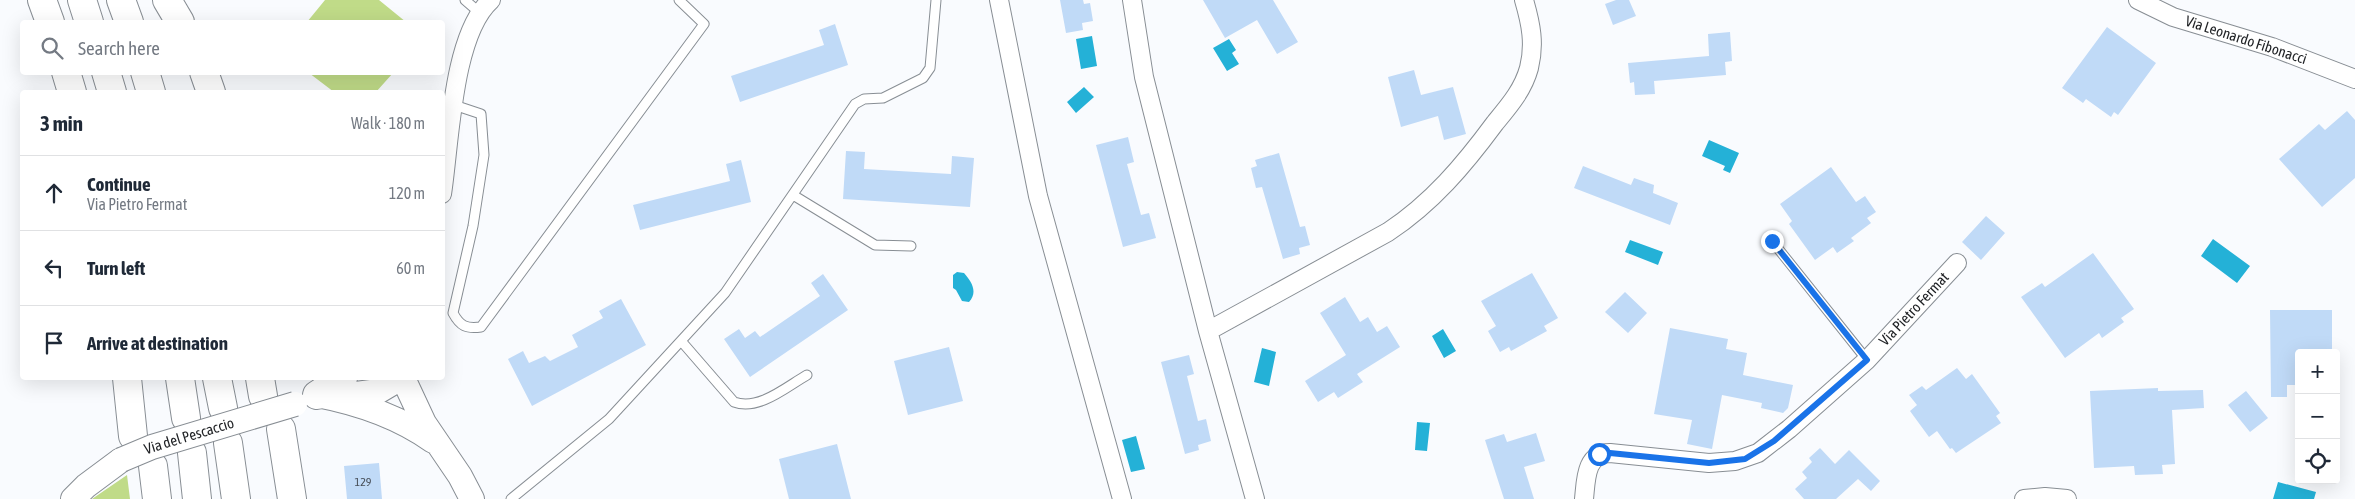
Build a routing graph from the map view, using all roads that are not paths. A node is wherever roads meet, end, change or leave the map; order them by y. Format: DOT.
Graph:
graph roads {
  1 [pos="42,0"];
  2 [pos="82,0"];
  3 [pos="121,0"];
  4 [pos="165,0"];
  5 [pos="465,0"];
  6 [pos="679,0"];
  7 [pos="936,0"];
  8 [pos="999,0"];
  9 [pos="1132,0"];
  10 [pos="1524,0"];
  11 [pos="2138,0"];
  12 [pos="486,7"];
  13 [pos="49,20"];
  14 [pos="89,20"];
  15 [pos="128,20"];
  16 [pos="170,20"];
  17 [pos="179,20"];
  18 [pos="67,75"];
  19 [pos="107,75"];
  20 [pos="146,75"];
  21 [pos="188,75"];
  22 [pos="205,75"];
  23 [pos="2355,80"];
  24 [pos="71,90"];
  25 [pos="111,90"];
  26 [pos="150,90"];
  27 [pos="192,90"];
  28 [pos="210,90"];
  29 [pos="454,105"];
  30 [pos="445,172"];
  31 [pos="794,195"];
  32 [pos="1772,241"];
  33 [pos="911,246"];
  34 [pos="1957,263"];
  35 [pos="1208,331"];
  36 [pos="682,342"];
  37 [pos="1867,360"];
  38 [pos="807,375"];
  39 [pos="127,380"];
  40 [pos="139,380"];
  41 [pos="180,380"];
  42 [pos="218,380"];
  43 [pos="333,380"];
  44 [pos="341,380"];
  45 [pos="399,380"];
  46 [pos="403,380"];
  47 [pos="281,390"];
  48 [pos="222,408"];
  49 [pos="186,418"];
  50 [pos="228,443"];
  51 [pos="439,445"];
  52 [pos="138,453"];
  53 [pos="192,453"];
  54 [pos="74,499"];
  55 [pos="140,499"];
  56 [pos="157,499"];
  57 [pos="197,499"];
  58 [pos="236,499"];
  59 [pos="278,499"];
  60 [pos="292,499"];
  61 [pos="472,499"];
  62 [pos="511,499"];
  63 [pos="1122,499"];
  64 [pos="1255,499"];
  65 [pos="1584,499"];
  66 [pos="2024,499"];
  67 [pos="2067,499"];
  1 -- 13 [label="highway"];
  2 -- 14 [label="highway"];
  3 -- 15 [label="highway"];
  4 -- 16 [label="highway"];
  4 -- 17 [label="highway"];
  5 -- 12 [label="lane"];
  6 -- 29 [label="lane"];
  7 -- 31 [label="lane"];
  8 -- 63 [label="street"];
  9 -- 35 [label="street"];
  10 -- 35 [label="street"];
  11 -- 23 [label="street, Via Leonardo Fibonacci"];
  12 -- 29 [label="street"];
  18 -- 24 [label="highway"];
  19 -- 25 [label="highway"];
  20 -- 26 [label="highway"];
  21 -- 27 [label="highway"];
  22 -- 28 [label="highway"];
  29 -- 30 [label="street"];
  31 -- 33 [label="lane"];
  31 -- 36 [label="lane"];
  32 -- 37 [label="lane"];
  34 -- 37 [label="street, Via Pietro Fermat"];
  35 -- 64 [label="street"];
  36 -- 38 [label="lane"];
  36 -- 62 [label="lane"];
  37 -- 65 [label="street, Via Pietro Fermat"];
  39 -- 52 [label="highway"];
  40 -- 52 [label="highway"];
  41 -- 49 [label="highway"];
  42 -- 48 [label="highway"];
  43 -- 47 [label="highway"];
  44 -- 47 [label="street"];
  45 -- 47 [label="street"];
  46 -- 51 [label="street"];
  47 -- 51 [label="street"];
  47 -- 52 [label="street, Via del Pescaccio, bridge"];
  50 -- 58 [label="highway"];
  51 -- 61 [label="street"];
  52 -- 54 [label="street, Via del Pescaccio"];
  52 -- 55 [label="highway"];
  52 -- 56 [label="highway"];
  53 -- 57 [label="highway"];
  59 -- 60 [label="highway"];
  66 -- 67 [label="street"];
}
